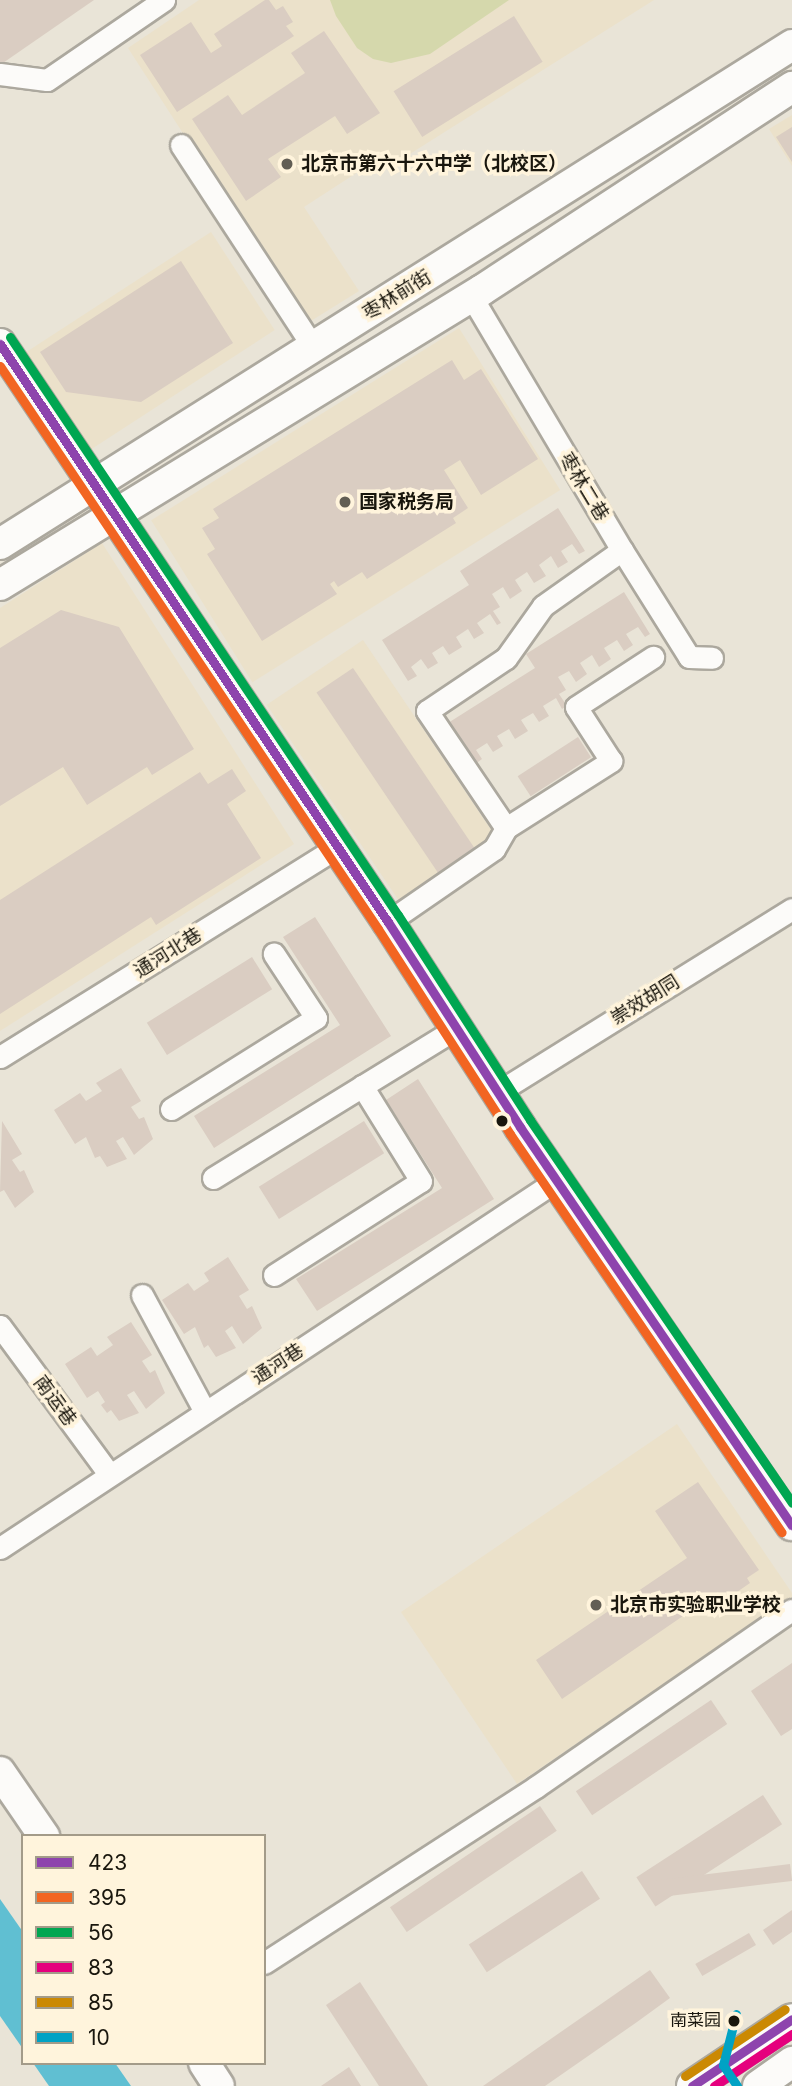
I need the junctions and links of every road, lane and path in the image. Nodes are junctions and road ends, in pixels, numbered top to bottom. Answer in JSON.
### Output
{"nodes":[{"id":1,"x":164,"y":0,"type":"edge"},
{"id":2,"x":792,"y":45,"type":"edge"},
{"id":3,"x":0,"y":74,"type":"edge"},
{"id":4,"x":792,"y":87,"type":"edge"},
{"id":5,"x":181,"y":145,"type":"dead end"},
{"id":6,"x":471,"y":296,"type":"junction"},
{"id":7,"x":0,"y":344,"type":"edge"},
{"id":8,"x":313,"y":347,"type":"junction"},
{"id":9,"x":94,"y":482,"type":"junction"},
{"id":10,"x":115,"y":513,"type":"junction"},
{"id":11,"x":0,"y":544,"type":"edge"},
{"id":12,"x":622,"y":551,"type":"junction"},
{"id":13,"x":0,"y":585,"type":"edge"},
{"id":14,"x":653,"y":657,"type":"dead end"},
{"id":15,"x":712,"y":658,"type":"dead end"},
{"id":16,"x":506,"y":828,"type":"junction"},
{"id":17,"x":336,"y":848,"type":"junction"},
{"id":18,"x":792,"y":909,"type":"edge"},
{"id":19,"x":387,"y":922,"type":"junction"},
{"id":20,"x":274,"y":954,"type":"dead end"},
{"id":21,"x":457,"y":1028,"type":"junction"},
{"id":22,"x":0,"y":1057,"type":"edge"},
{"id":23,"x":362,"y":1086,"type":"junction"},
{"id":24,"x":498,"y":1092,"type":"junction"},
{"id":25,"x":171,"y":1109,"type":"dead end"},
{"id":26,"x":213,"y":1178,"type":"dead end"},
{"id":27,"x":556,"y":1181,"type":"junction"},
{"id":28,"x":274,"y":1275,"type":"dead end"},
{"id":29,"x":142,"y":1295,"type":"dead end"},
{"id":30,"x":0,"y":1326,"type":"edge"},
{"id":31,"x":205,"y":1412,"type":"junction"},
{"id":32,"x":110,"y":1475,"type":"junction"},
{"id":33,"x":792,"y":1525,"type":"edge"},
{"id":34,"x":0,"y":1548,"type":"edge"},
{"id":35,"x":792,"y":1610,"type":"edge"},
{"id":36,"x":0,"y":1772,"type":"edge"},
{"id":37,"x":0,"y":1794,"type":"edge"},
{"id":38,"x":28,"y":1834,"type":"edge"},
{"id":39,"x":43,"y":1834,"type":"edge"},
{"id":40,"x":266,"y":1962,"type":"edge"},
{"id":41,"x":792,"y":2019,"type":"edge"},
{"id":42,"x":792,"y":2062,"type":"edge"},
{"id":43,"x":187,"y":2065,"type":"edge"},
{"id":44,"x":205,"y":2065,"type":"edge"},
{"id":45,"x":202,"y":2086,"type":"edge"},
{"id":46,"x":219,"y":2086,"type":"edge"},
{"id":47,"x":692,"y":2086,"type":"edge"},
{"id":48,"x":758,"y":2086,"type":"edge"}],
"edges":[{"from":1,"to":3,"type":"street"},
{"from":2,"to":8,"type":"main road","name":"枣林前街"},
{"from":4,"to":6,"type":"main road","name":"枣林前街"},
{"from":5,"to":8,"type":"street"},
{"from":6,"to":10,"type":"main road","name":"枣林前街"},
{"from":6,"to":12,"type":"street","name":"枣林二巷"},
{"from":7,"to":9,"type":"main road"},
{"from":8,"to":9,"type":"main road","name":"枣林前街"},
{"from":9,"to":10,"type":"main road"},
{"from":9,"to":11,"type":"main road","name":"枣林前街"},
{"from":10,"to":13,"type":"main road","name":"枣林前街"},
{"from":10,"to":17,"type":"main road"},
{"from":12,"to":15,"type":"street","name":"枣林二巷"},
{"from":12,"to":16,"type":"street"},
{"from":14,"to":16,"type":"street"},
{"from":16,"to":19,"type":"street"},
{"from":17,"to":19,"type":"main road"},
{"from":17,"to":22,"type":"street","name":"通河北巷"},
{"from":18,"to":24,"type":"street","name":"崇效胡同"},
{"from":19,"to":21,"type":"main road"},
{"from":20,"to":25,"type":"street"},
{"from":21,"to":23,"type":"street"},
{"from":21,"to":24,"type":"main road"},
{"from":23,"to":26,"type":"street"},
{"from":23,"to":28,"type":"street"},
{"from":24,"to":27,"type":"main road"},
{"from":27,"to":31,"type":"street","name":"通河巷"},
{"from":27,"to":33,"type":"main road"},
{"from":29,"to":31,"type":"street"},
{"from":30,"to":32,"type":"street","name":"南运巷"},
{"from":31,"to":32,"type":"street","name":"通河巷"},
{"from":32,"to":34,"type":"street","name":"通河巷"},
{"from":35,"to":40,"type":"street"},
{"from":36,"to":39,"type":"main road"},
{"from":37,"to":38,"type":"main road"},
{"from":41,"to":47,"type":"main road"},
{"from":42,"to":48,"type":"main road"},
{"from":43,"to":45,"type":"main road"},
{"from":44,"to":46,"type":"main road"}]}
